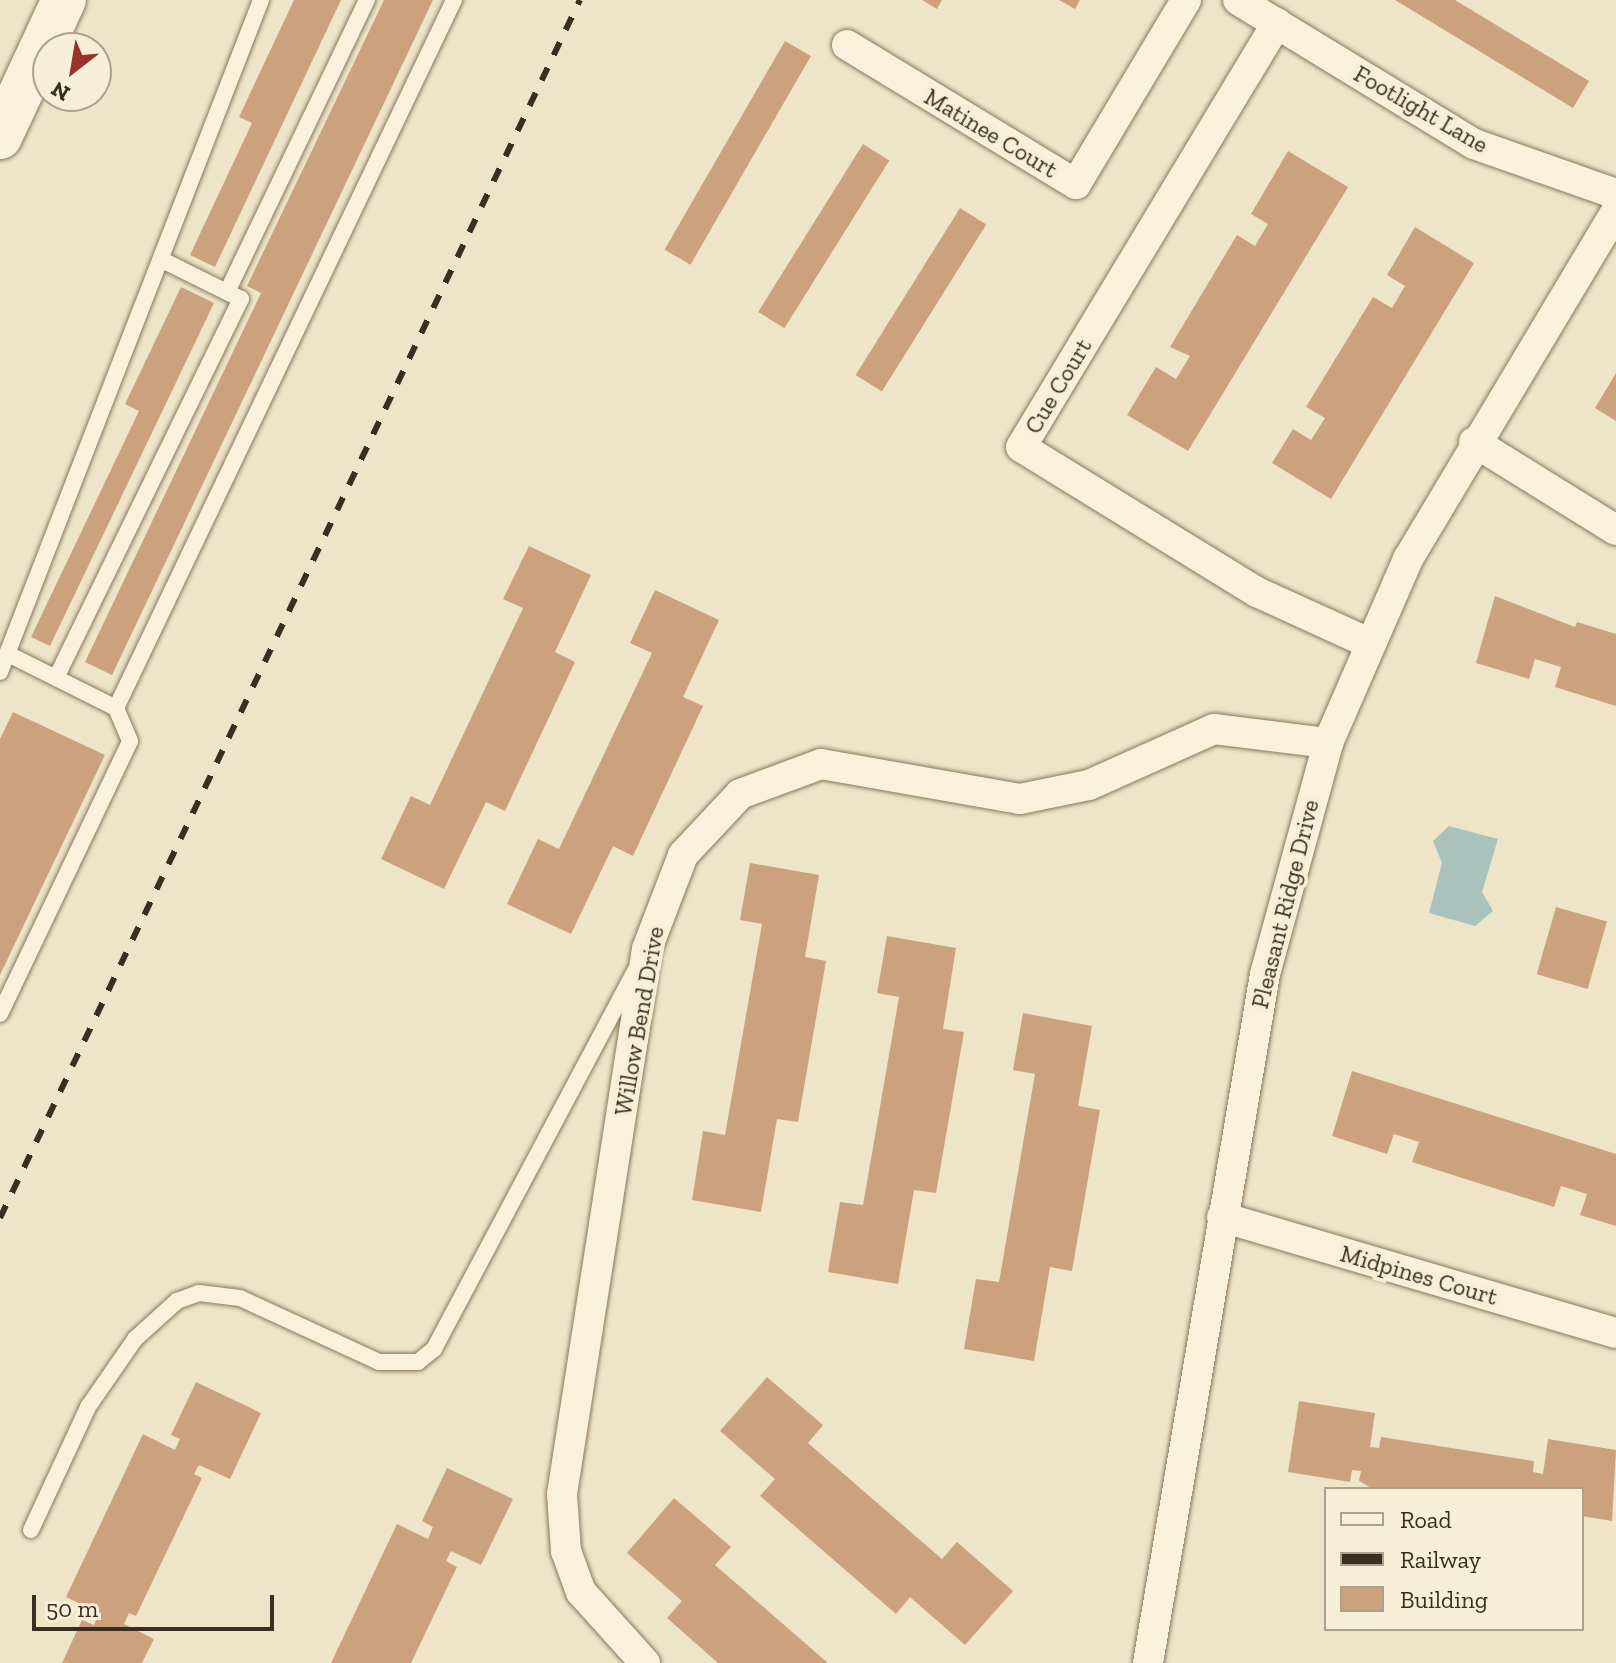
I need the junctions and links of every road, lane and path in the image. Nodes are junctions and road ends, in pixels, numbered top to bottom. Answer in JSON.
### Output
{"nodes":[{"id":1,"x":64,"y":0,"type":"edge"},
{"id":2,"x":261,"y":0,"type":"edge"},
{"id":3,"x":367,"y":0,"type":"edge"},
{"id":4,"x":454,"y":0,"type":"edge"},
{"id":5,"x":1186,"y":0,"type":"edge"},
{"id":6,"x":1238,"y":0,"type":"edge"},
{"id":7,"x":1277,"y":23,"type":"junction"},
{"id":8,"x":847,"y":45,"type":"dead end"},
{"id":9,"x":0,"y":137,"type":"edge"},
{"id":10,"x":1616,"y":194,"type":"edge"},
{"id":11,"x":1616,"y":212,"type":"edge"},
{"id":12,"x":162,"y":260,"type":"junction"},
{"id":13,"x":227,"y":292,"type":"junction"},
{"id":14,"x":1474,"y":442,"type":"junction"},
{"id":15,"x":1616,"y":530,"type":"edge"},
{"id":16,"x":1369,"y":643,"type":"junction"},
{"id":17,"x":8,"y":654,"type":"junction"},
{"id":18,"x":0,"y":672,"type":"edge"},
{"id":19,"x":56,"y":678,"type":"junction"},
{"id":20,"x":116,"y":708,"type":"junction"},
{"id":21,"x":1328,"y":743,"type":"junction"},
{"id":22,"x":647,"y":949,"type":"junction"},
{"id":23,"x":0,"y":1014,"type":"edge"},
{"id":24,"x":1222,"y":1217,"type":"junction"},
{"id":25,"x":1616,"y":1333,"type":"edge"},
{"id":26,"x":31,"y":1530,"type":"dead end"},
{"id":27,"x":645,"y":1663,"type":"edge"},
{"id":28,"x":1148,"y":1663,"type":"edge"}],
"edges":[{"from":1,"to":9,"type":"main road"},
{"from":2,"to":12,"type":"lane"},
{"from":3,"to":13,"type":"lane"},
{"from":4,"to":20,"type":"lane"},
{"from":5,"to":8,"type":"street","name":"Matinee Court"},
{"from":6,"to":7,"type":"street","name":"Footlight Lane"},
{"from":7,"to":10,"type":"street","name":"Footlight Lane"},
{"from":7,"to":16,"type":"street","name":"Cue Court"},
{"from":11,"to":14,"type":"street","name":"Pleasant Ridge Drive"},
{"from":12,"to":13,"type":"lane"},
{"from":12,"to":17,"type":"lane"},
{"from":13,"to":19,"type":"lane"},
{"from":14,"to":15,"type":"street"},
{"from":14,"to":16,"type":"street","name":"Pleasant Ridge Drive"},
{"from":16,"to":21,"type":"street","name":"Pleasant Ridge Drive"},
{"from":17,"to":18,"type":"lane"},
{"from":17,"to":19,"type":"lane"},
{"from":19,"to":20,"type":"lane"},
{"from":20,"to":23,"type":"lane"},
{"from":21,"to":22,"type":"street","name":"Willow Bend Drive"},
{"from":21,"to":24,"type":"street","name":"Pleasant Ridge Drive"},
{"from":22,"to":26,"type":"lane"},
{"from":22,"to":27,"type":"street","name":"Willow Bend Drive"},
{"from":24,"to":25,"type":"street","name":"Midpines Court"},
{"from":24,"to":28,"type":"street","name":"Pleasant Ridge Drive"}]}
